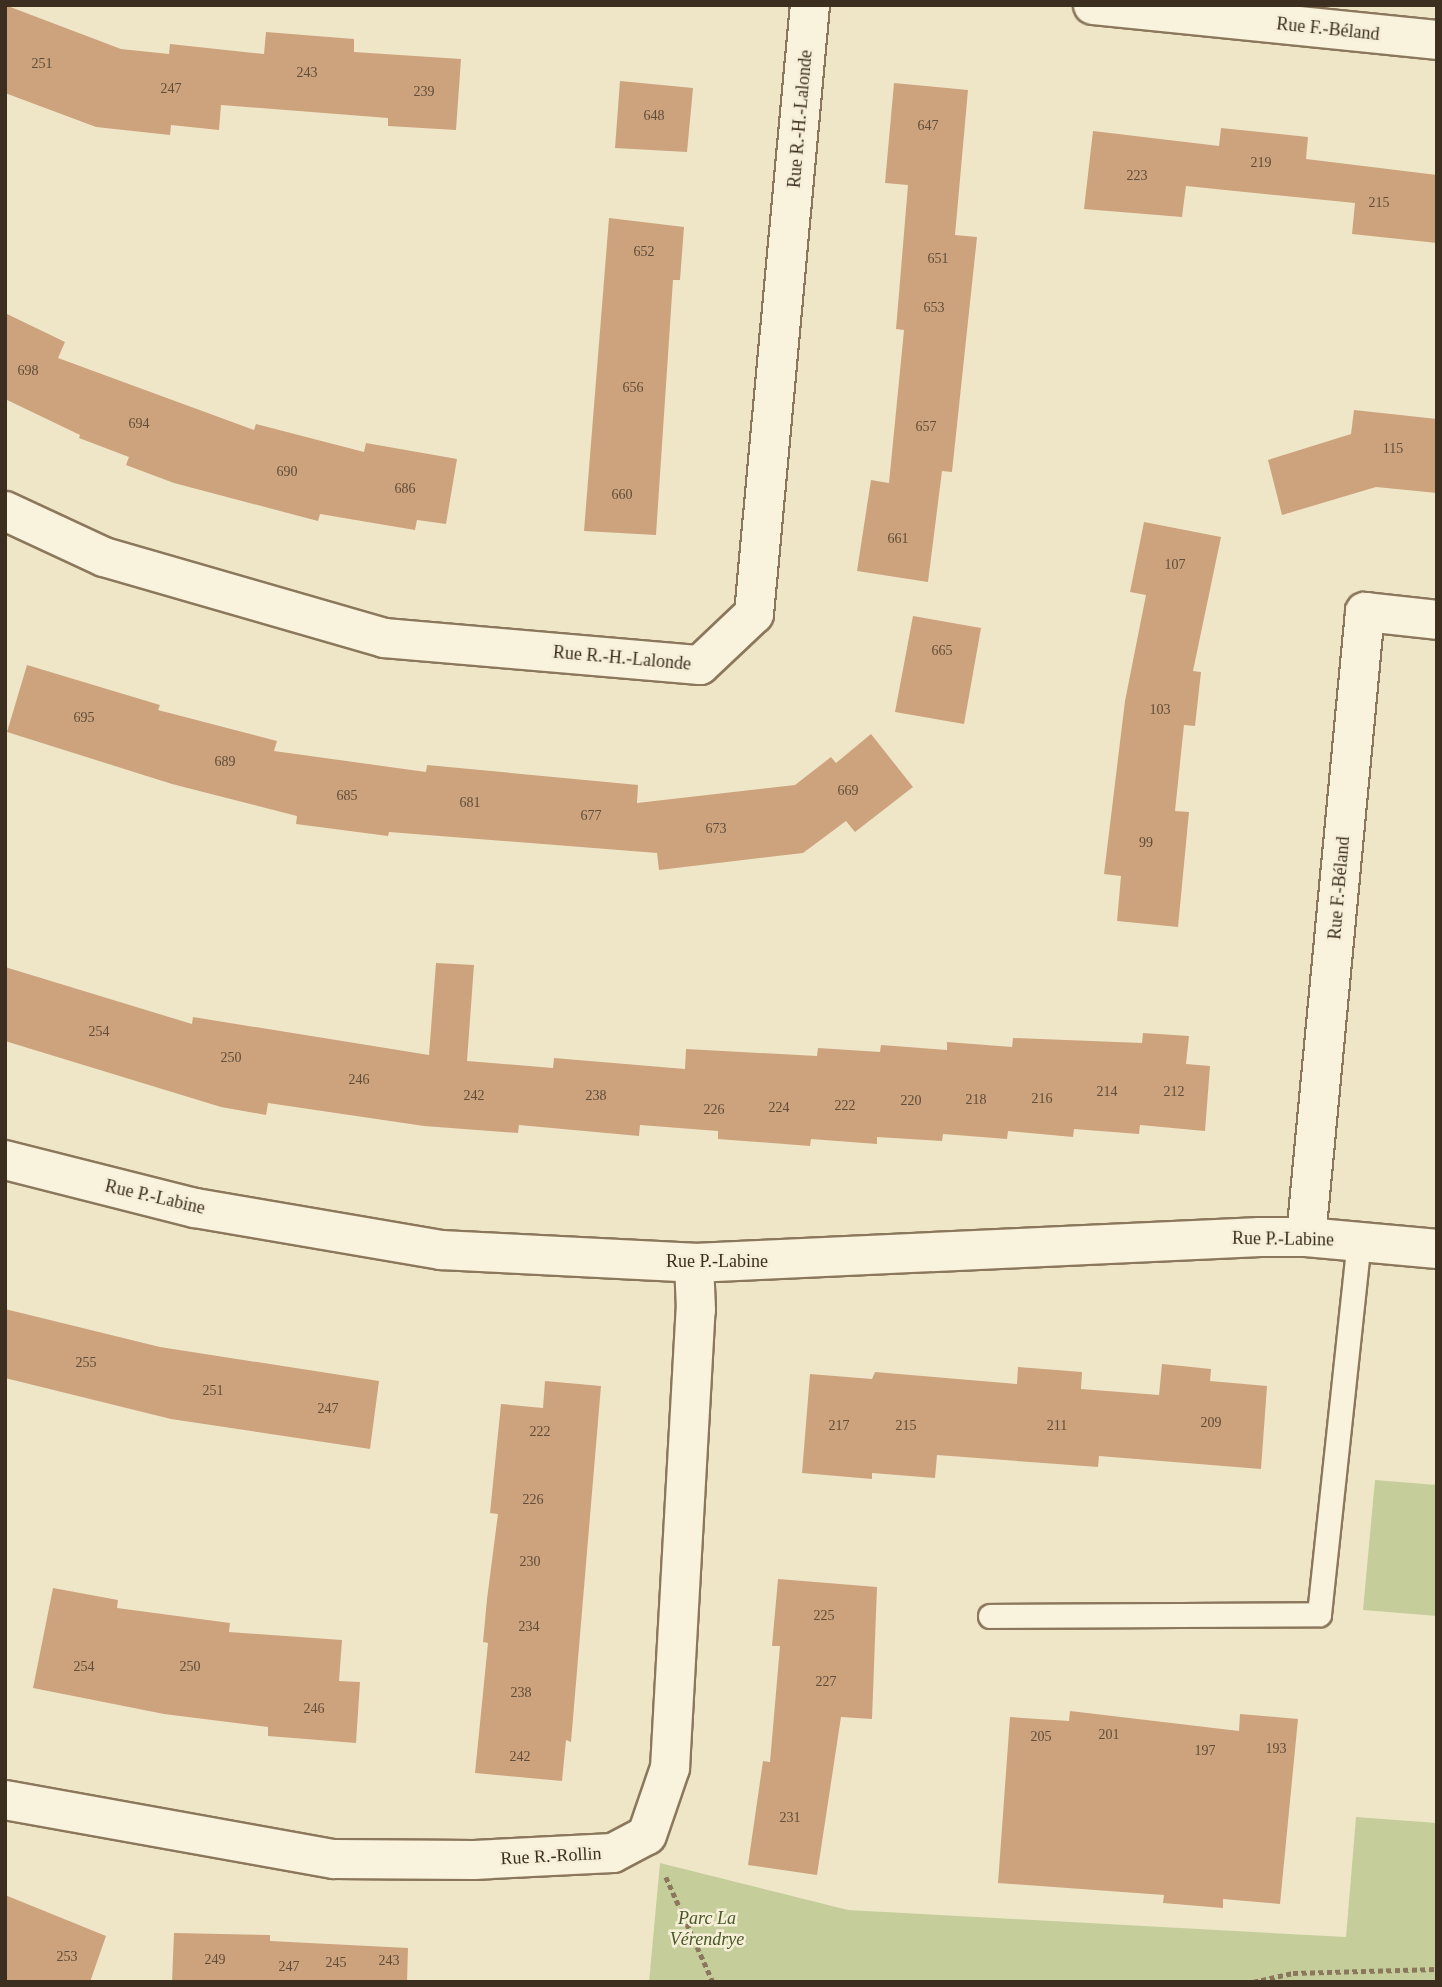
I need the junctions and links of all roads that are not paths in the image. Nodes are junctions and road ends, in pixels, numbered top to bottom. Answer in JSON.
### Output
{"nodes":[{"id":1,"x":810,"y":5,"type":"edge"},
{"id":2,"x":1093,"y":5,"type":"edge"},
{"id":3,"x":1437,"y":40,"type":"edge"},
{"id":4,"x":5,"y":511,"type":"edge"},
{"id":5,"x":1437,"y":620,"type":"edge"},
{"id":6,"x":5,"y":1160,"type":"edge"},
{"id":7,"x":1306,"y":1237,"type":"junction"},
{"id":8,"x":1359,"y":1242,"type":"junction"},
{"id":9,"x":1437,"y":1249,"type":"edge"},
{"id":10,"x":694,"y":1263,"type":"junction"},
{"id":11,"x":990,"y":1616,"type":"dead end"},
{"id":12,"x":5,"y":1800,"type":"edge"}],
"edges":[{"from":1,"to":4,"type":"street","name":"Rue R.-H.-Lalonde"},
{"from":2,"to":3,"type":"street","name":"Rue F.-Béland"},
{"from":5,"to":7,"type":"street","name":"Rue F.-Béland"},
{"from":6,"to":10,"type":"street","name":"Rue P.-Labine"},
{"from":7,"to":8,"type":"street","name":"Rue P.-Labine"},
{"from":7,"to":10,"type":"street","name":"Rue P.-Labine"},
{"from":8,"to":9,"type":"street","name":"Rue P.-Labine"},
{"from":8,"to":11,"type":"lane"},
{"from":10,"to":12,"type":"street","name":"Rue R.-Rollin"}]}
